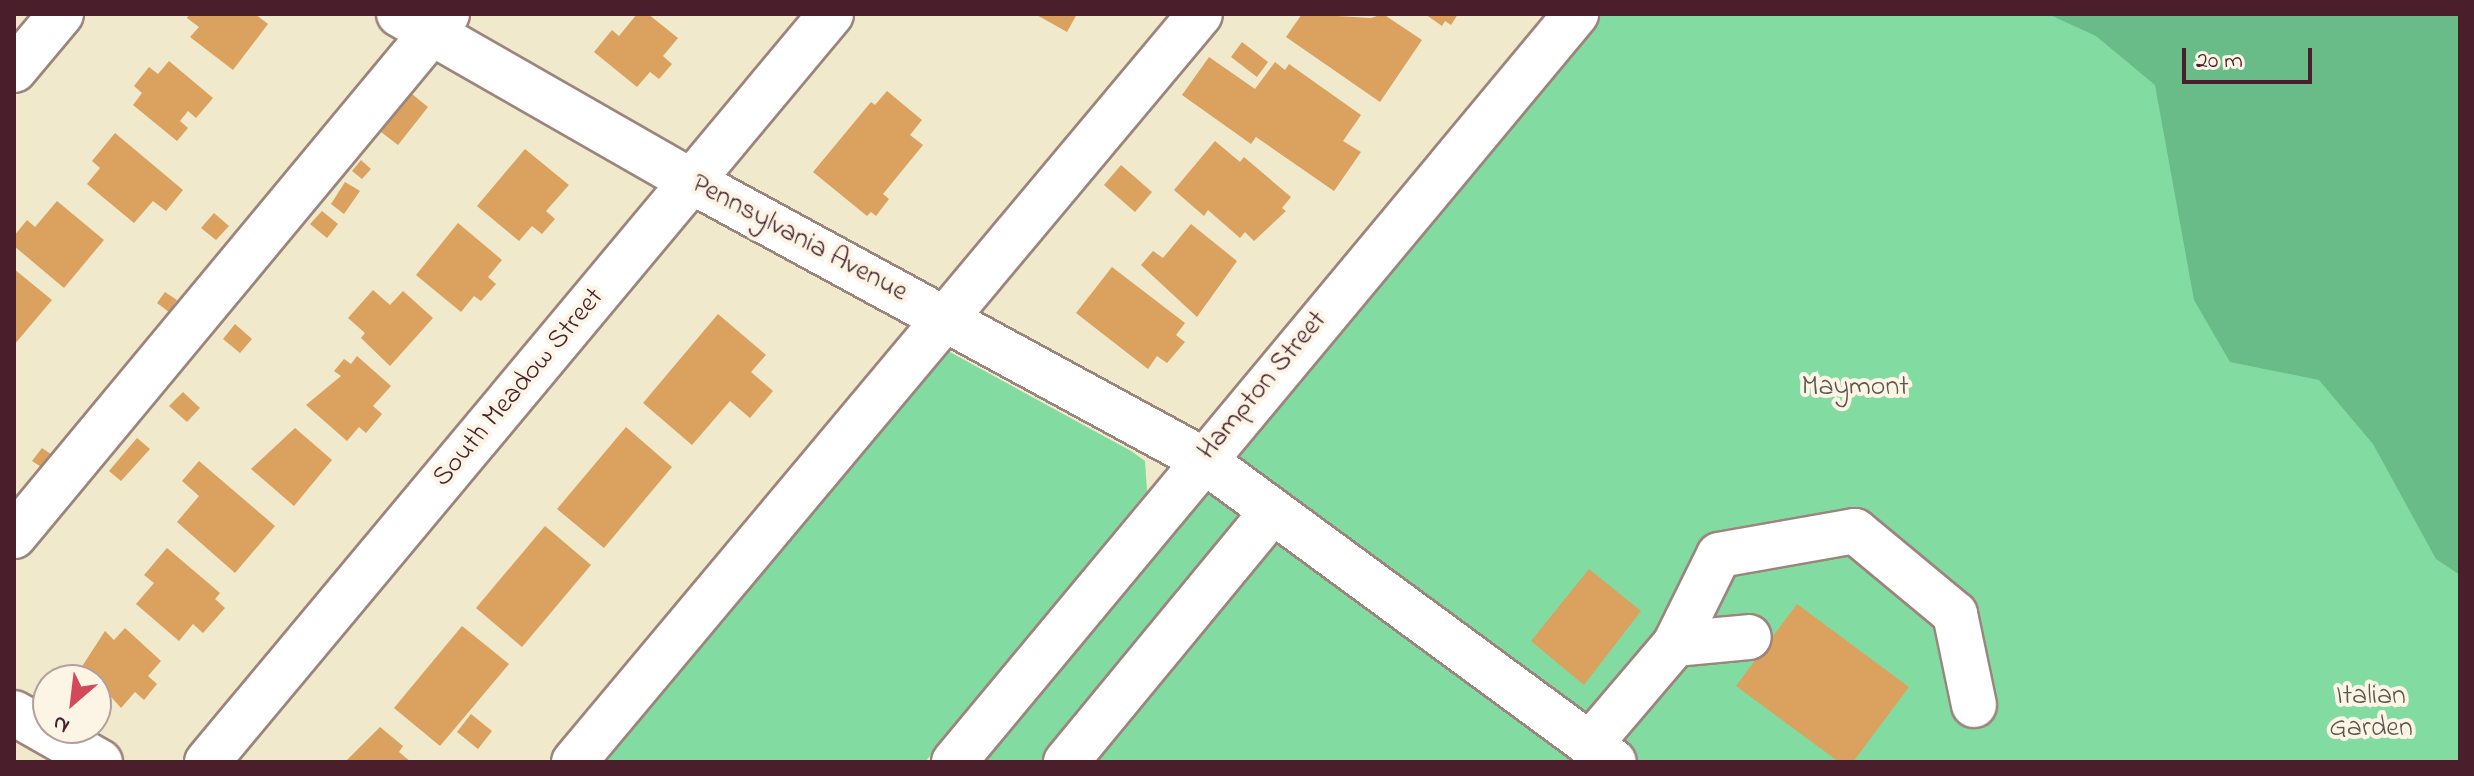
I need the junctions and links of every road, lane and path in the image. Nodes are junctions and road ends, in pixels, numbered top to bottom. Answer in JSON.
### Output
{"nodes":[{"id":1,"x":61,"y":14,"type":"edge"},
{"id":2,"x":831,"y":14,"type":"edge"},
{"id":3,"x":1200,"y":14,"type":"edge"},
{"id":4,"x":1576,"y":14,"type":"edge"},
{"id":5,"x":426,"y":20,"type":"edge"},
{"id":6,"x":14,"y":70,"type":"edge"},
{"id":7,"x":691,"y":181,"type":"junction"},
{"id":8,"x":945,"y":318,"type":"junction"},
{"id":9,"x":1202,"y":459,"type":"junction"},
{"id":10,"x":1273,"y":511,"type":"junction"},
{"id":11,"x":14,"y":536,"type":"edge"},
{"id":12,"x":1749,"y":637,"type":"dead end"},
{"id":13,"x":1675,"y":644,"type":"junction"},
{"id":14,"x":1974,"y":705,"type":"dead end"},
{"id":15,"x":14,"y":713,"type":"edge"},
{"id":16,"x":1602,"y":753,"type":"edge"},
{"id":17,"x":100,"y":762,"type":"edge"},
{"id":18,"x":207,"y":762,"type":"edge"},
{"id":19,"x":574,"y":762,"type":"edge"},
{"id":20,"x":954,"y":762,"type":"edge"},
{"id":21,"x":1066,"y":762,"type":"edge"}],
"edges":[{"from":1,"to":6,"type":"street"},
{"from":2,"to":7,"type":"street","name":"South Meadow Street"},
{"from":3,"to":8,"type":"street"},
{"from":4,"to":9,"type":"street","name":"Hampton Street"},
{"from":5,"to":7,"type":"street","name":"Pennsylvania Avenue"},
{"from":5,"to":11,"type":"street"},
{"from":7,"to":8,"type":"street","name":"Pennsylvania Avenue"},
{"from":7,"to":18,"type":"street","name":"South Meadow Street"},
{"from":8,"to":9,"type":"street","name":"Pennsylvania Avenue"},
{"from":8,"to":19,"type":"street"},
{"from":9,"to":10,"type":"street","name":"Pennsylvania Avenue"},
{"from":9,"to":20,"type":"street","name":"Hampton Street"},
{"from":10,"to":16,"type":"street","name":"Pennsylvania Avenue"},
{"from":10,"to":21,"type":"street"},
{"from":12,"to":13,"type":"street"},
{"from":13,"to":14,"type":"street"},
{"from":13,"to":16,"type":"street"},
{"from":15,"to":17,"type":"street"}]}
